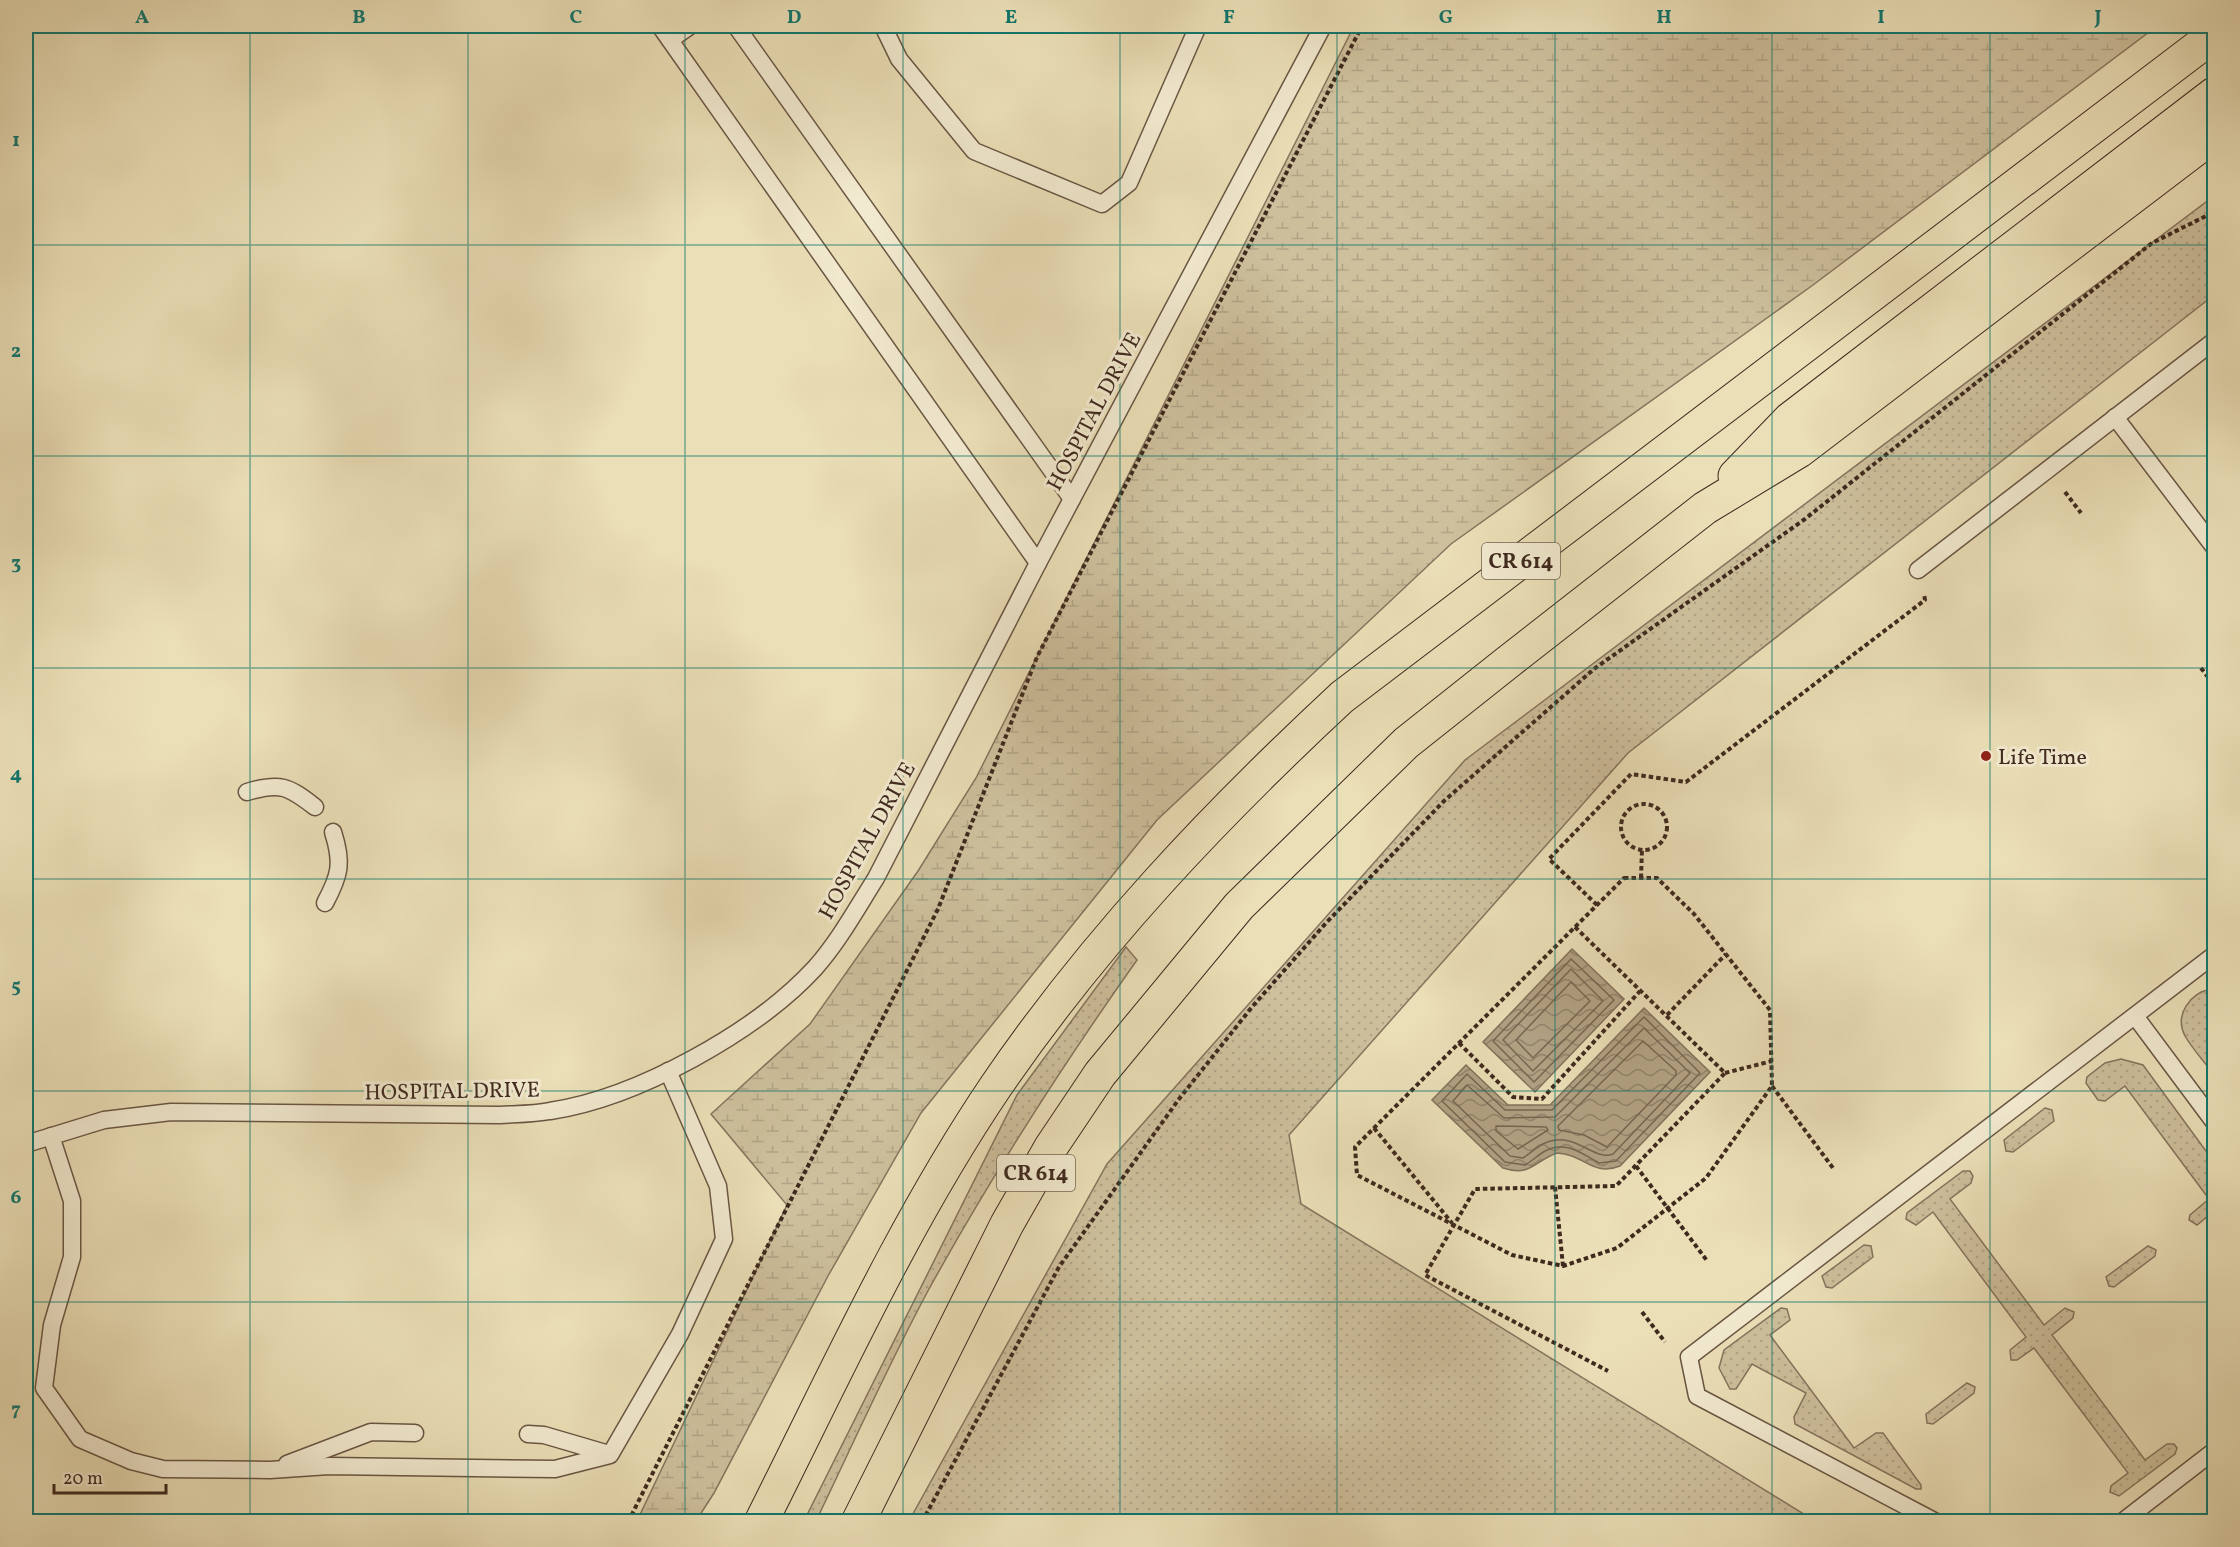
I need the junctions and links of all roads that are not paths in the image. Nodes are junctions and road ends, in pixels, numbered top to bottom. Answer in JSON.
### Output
{"nodes":[{"id":1,"x":660,"y":26,"type":"edge"},
{"id":2,"x":690,"y":26,"type":"edge"},
{"id":3,"x":736,"y":26,"type":"edge"},
{"id":4,"x":883,"y":26,"type":"edge"},
{"id":5,"x":1198,"y":26,"type":"edge"},
{"id":6,"x":1323,"y":26,"type":"edge"},
{"id":7,"x":2214,"y":35,"type":"edge"},
{"id":8,"x":670,"y":40,"type":"junction"},
{"id":9,"x":2214,"y":94,"type":"edge"},
{"id":10,"x":2214,"y":135,"type":"edge"},
{"id":11,"x":2214,"y":341,"type":"edge"},
{"id":12,"x":2115,"y":417,"type":"junction"},
{"id":13,"x":1072,"y":499,"type":"junction"},
{"id":14,"x":1705,"y":508,"type":"junction"},
{"id":15,"x":2214,"y":547,"type":"edge"},
{"id":16,"x":1038,"y":563,"type":"junction"},
{"id":17,"x":1918,"y":570,"type":"road end"},
{"id":18,"x":246,"y":792,"type":"dead end"},
{"id":19,"x":315,"y":807,"type":"dead end"},
{"id":20,"x":333,"y":832,"type":"dead end"},
{"id":21,"x":325,"y":903,"type":"dead end"},
{"id":22,"x":2214,"y":955,"type":"edge"},
{"id":23,"x":2135,"y":1016,"type":"junction"},
{"id":24,"x":668,"y":1071,"type":"junction"},
{"id":25,"x":2214,"y":1122,"type":"edge"},
{"id":26,"x":51,"y":1136,"type":"junction"},
{"id":27,"x":26,"y":1144,"type":"edge"},
{"id":28,"x":415,"y":1433,"type":"dead end"},
{"id":29,"x":528,"y":1434,"type":"dead end"},
{"id":30,"x":2214,"y":1451,"type":"edge"},
{"id":31,"x":610,"y":1455,"type":"junction"},
{"id":32,"x":270,"y":1470,"type":"junction"},
{"id":33,"x":761,"y":1521,"type":"edge"},
{"id":34,"x":858,"y":1521,"type":"edge"},
{"id":35,"x":1936,"y":1521,"type":"edge"},
{"id":36,"x":2122,"y":1521,"type":"edge"}],
"edges":[{"from":1,"to":8,"type":"lane"},
{"from":2,"to":8,"type":"lane"},
{"from":3,"to":13,"type":"lane"},
{"from":4,"to":5,"type":"lane"},
{"from":6,"to":13,"type":"lane","name":"HOSPITAL DRIVE"},
{"from":7,"to":33,"type":"highway","number":"CR 614"},
{"from":8,"to":16,"type":"lane"},
{"from":9,"to":14,"type":"highway"},
{"from":10,"to":14,"type":"highway"},
{"from":11,"to":12,"type":"lane"},
{"from":12,"to":15,"type":"lane"},
{"from":12,"to":17,"type":"lane"},
{"from":13,"to":16,"type":"lane","name":"HOSPITAL DRIVE"},
{"from":14,"to":34,"type":"highway","number":"CR 614"},
{"from":16,"to":24,"type":"lane","name":"HOSPITAL DRIVE"},
{"from":18,"to":19,"type":"lane"},
{"from":20,"to":21,"type":"lane"},
{"from":22,"to":23,"type":"lane"},
{"from":23,"to":25,"type":"lane"},
{"from":23,"to":35,"type":"lane"},
{"from":24,"to":26,"type":"lane","name":"HOSPITAL DRIVE"},
{"from":24,"to":31,"type":"lane"},
{"from":26,"to":27,"type":"lane","name":"HOSPITAL DRIVE"},
{"from":26,"to":32,"type":"lane"},
{"from":28,"to":32,"type":"lane"},
{"from":29,"to":31,"type":"lane"},
{"from":30,"to":36,"type":"lane"},
{"from":31,"to":32,"type":"lane"}]}
